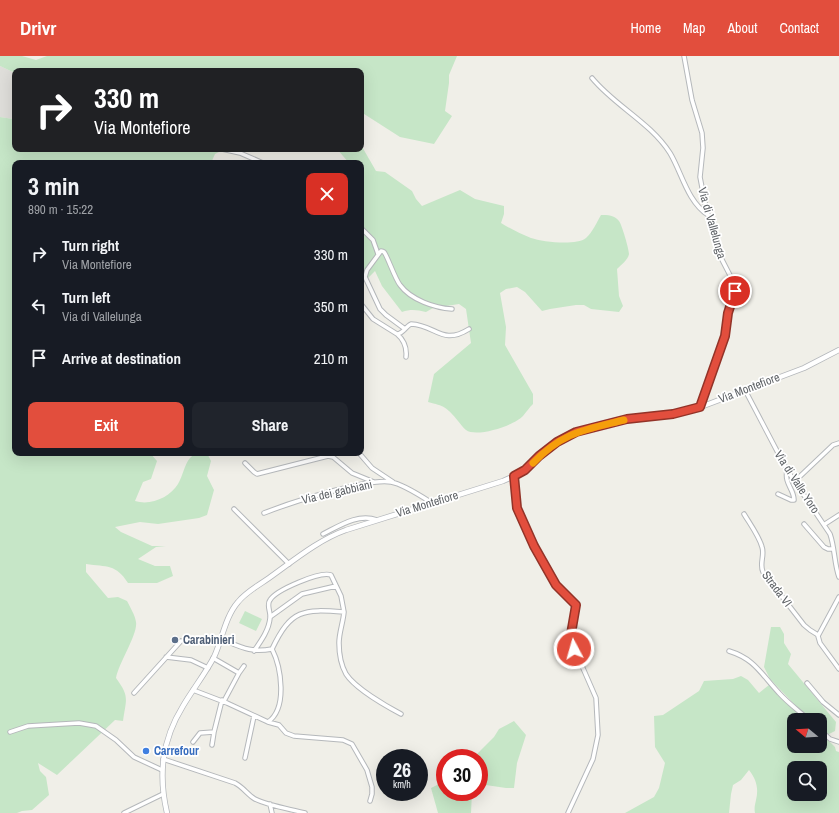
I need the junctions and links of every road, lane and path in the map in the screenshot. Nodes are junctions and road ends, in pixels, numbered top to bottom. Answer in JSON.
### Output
{"nodes":[{"id":1,"x":684,"y":56,"type":"edge"},
{"id":2,"x":592,"y":78,"type":"dead end"},
{"id":3,"x":233,"y":152,"type":"edge"},
{"id":4,"x":256,"y":160,"type":"edge"},
{"id":5,"x":708,"y":215,"type":"junction"},
{"id":6,"x":364,"y":231,"type":"edge"},
{"id":7,"x":378,"y":254,"type":"junction"},
{"id":8,"x":364,"y":308,"type":"edge"},
{"id":9,"x":452,"y":309,"type":"dead end"},
{"id":10,"x":404,"y":328,"type":"junction"},
{"id":11,"x":469,"y":329,"type":"dead end"},
{"id":12,"x":396,"y":334,"type":"junction"},
{"id":13,"x":839,"y":350,"type":"edge"},
{"id":14,"x":406,"y":357,"type":"dead end"},
{"id":15,"x":745,"y":390,"type":"junction"},
{"id":16,"x":700,"y":407,"type":"junction"},
{"id":17,"x":839,"y":443,"type":"edge"},
{"id":18,"x":362,"y":456,"type":"edge"},
{"id":19,"x":245,"y":463,"type":"dead end"},
{"id":20,"x":787,"y":470,"type":"junction"},
{"id":21,"x":514,"y":476,"type":"junction"},
{"id":22,"x":794,"y":482,"type":"junction"},
{"id":23,"x":377,"y":483,"type":"junction"},
{"id":24,"x":399,"y":485,"type":"junction"},
{"id":25,"x":778,"y":494,"type":"dead end"},
{"id":26,"x":432,"y":503,"type":"junction"},
{"id":27,"x":234,"y":509,"type":"dead end"},
{"id":28,"x":264,"y":514,"type":"dead end"},
{"id":29,"x":744,"y":514,"type":"dead end"},
{"id":30,"x":839,"y":514,"type":"edge"},
{"id":31,"x":377,"y":520,"type":"junction"},
{"id":32,"x":804,"y":524,"type":"dead end"},
{"id":33,"x":825,"y":524,"type":"junction"},
{"id":34,"x":323,"y":534,"type":"dead end"},
{"id":35,"x":833,"y":548,"type":"junction"},
{"id":36,"x":834,"y":558,"type":"junction"},
{"id":37,"x":289,"y":564,"type":"junction"},
{"id":38,"x":839,"y":567,"type":"edge"},
{"id":39,"x":839,"y":577,"type":"edge"},
{"id":40,"x":336,"y":586,"type":"junction"},
{"id":41,"x":839,"y":597,"type":"edge"},
{"id":42,"x":344,"y":612,"type":"junction"},
{"id":43,"x":270,"y":617,"type":"junction"},
{"id":44,"x":818,"y":635,"type":"junction"},
{"id":45,"x":221,"y":639,"type":"junction"},
{"id":46,"x":181,"y":641,"type":"dead end"},
{"id":47,"x":272,"y":648,"type":"junction"},
{"id":48,"x":254,"y":651,"type":"junction"},
{"id":49,"x":729,"y":651,"type":"dead end"},
{"id":50,"x":166,"y":657,"type":"junction"},
{"id":51,"x":213,"y":658,"type":"junction"},
{"id":52,"x":244,"y":666,"type":"dead end"},
{"id":53,"x":208,"y":668,"type":"junction"},
{"id":54,"x":839,"y":669,"type":"edge"},
{"id":55,"x":239,"y":673,"type":"junction"},
{"id":56,"x":807,"y":683,"type":"dead end"},
{"id":57,"x":193,"y":690,"type":"junction"},
{"id":58,"x":134,"y":693,"type":"dead end"},
{"id":59,"x":223,"y":701,"type":"junction"},
{"id":60,"x":802,"y":713,"type":"edge"},
{"id":61,"x":401,"y":714,"type":"dead end"},
{"id":62,"x":839,"y":715,"type":"edge"},
{"id":63,"x":254,"y":716,"type":"junction"},
{"id":64,"x":268,"y":722,"type":"junction"},
{"id":65,"x":10,"y":732,"type":"dead end"},
{"id":66,"x":214,"y":732,"type":"junction"},
{"id":67,"x":827,"y":736,"type":"edge"},
{"id":68,"x":193,"y":742,"type":"dead end"},
{"id":69,"x":839,"y":742,"type":"edge"},
{"id":70,"x":212,"y":745,"type":"dead end"},
{"id":71,"x":163,"y":758,"type":"junction"},
{"id":72,"x":245,"y":758,"type":"dead end"},
{"id":73,"x":162,"y":770,"type":"junction"},
{"id":74,"x":163,"y":794,"type":"junction"},
{"id":75,"x":370,"y":802,"type":"dead end"},
{"id":76,"x":270,"y":804,"type":"junction"},
{"id":77,"x":134,"y":808,"type":"junction"},
{"id":78,"x":124,"y":812,"type":"edge"},
{"id":79,"x":300,"y":812,"type":"edge"},
{"id":80,"x":137,"y":813,"type":"edge"},
{"id":81,"x":167,"y":813,"type":"edge"},
{"id":82,"x":272,"y":813,"type":"edge"},
{"id":83,"x":305,"y":813,"type":"edge"},
{"id":84,"x":568,"y":813,"type":"edge"}],
"edges":[{"from":1,"to":5,"type":"street","name":"Via di Vallelunga"},
{"from":2,"to":5,"type":"street"},
{"from":3,"to":4,"type":"street"},
{"from":5,"to":16,"type":"street","name":"Via di Vallelunga"},
{"from":6,"to":7,"type":"street"},
{"from":7,"to":9,"type":"street"},
{"from":7,"to":10,"type":"street"},
{"from":8,"to":12,"type":"street"},
{"from":10,"to":11,"type":"street"},
{"from":10,"to":12,"type":"street"},
{"from":12,"to":14,"type":"street"},
{"from":13,"to":15,"type":"main road","name":"Via Montefiore"},
{"from":15,"to":16,"type":"main road","name":"Via Montefiore"},
{"from":15,"to":20,"type":"street","name":"Via di Valle Yoro"},
{"from":16,"to":21,"type":"main road","name":"Via Montefiore"},
{"from":17,"to":22,"type":"street"},
{"from":18,"to":24,"type":"street"},
{"from":19,"to":23,"type":"street"},
{"from":20,"to":22,"type":"street","name":"Via di Valle Yoro"},
{"from":20,"to":25,"type":"street"},
{"from":21,"to":26,"type":"main road","name":"Via Montefiore"},
{"from":21,"to":84,"type":"street"},
{"from":22,"to":33,"type":"street","name":"Via di Valle Yoro"},
{"from":23,"to":24,"type":"street","name":"Via dei gabbiani"},
{"from":23,"to":28,"type":"street","name":"Via dei gabbiani"},
{"from":24,"to":26,"type":"street","name":"Via dei gabbiani"},
{"from":26,"to":31,"type":"main road","name":"Via Montefiore"},
{"from":27,"to":37,"type":"street"},
{"from":29,"to":44,"type":"street","name":"Strada VI"},
{"from":30,"to":33,"type":"street"},
{"from":31,"to":34,"type":"street"},
{"from":31,"to":37,"type":"main road","name":"Via Montefiore"},
{"from":32,"to":35,"type":"street"},
{"from":33,"to":35,"type":"street","name":"Via di Valle Yoro"},
{"from":35,"to":36,"type":"street","name":"Via di Valle Yoro"},
{"from":36,"to":38,"type":"street"},
{"from":36,"to":39,"type":"street","name":"Via di Valle Yoro"},
{"from":37,"to":45,"type":"main road","name":"Via Montefiore"},
{"from":40,"to":42,"type":"street"},
{"from":40,"to":43,"type":"street"},
{"from":40,"to":43,"type":"street"},
{"from":41,"to":44,"type":"street"},
{"from":42,"to":47,"type":"street"},
{"from":42,"to":61,"type":"street"},
{"from":43,"to":48,"type":"street"},
{"from":44,"to":54,"type":"street"},
{"from":45,"to":48,"type":"street"},
{"from":45,"to":51,"type":"main road","name":"Via Montefiore"},
{"from":46,"to":50,"type":"street"},
{"from":47,"to":48,"type":"street"},
{"from":47,"to":64,"type":"street"},
{"from":49,"to":60,"type":"street"},
{"from":50,"to":53,"type":"street"},
{"from":50,"to":58,"type":"street"},
{"from":51,"to":53,"type":"main road","name":"Via Montefiore"},
{"from":51,"to":55,"type":"street"},
{"from":52,"to":55,"type":"street"},
{"from":53,"to":57,"type":"main road","name":"Via Montefiore"},
{"from":55,"to":59,"type":"street"},
{"from":56,"to":62,"type":"street"},
{"from":57,"to":59,"type":"street"},
{"from":57,"to":71,"type":"main road","name":"Via Montefiore"},
{"from":59,"to":63,"type":"street"},
{"from":59,"to":66,"type":"street"},
{"from":63,"to":64,"type":"street"},
{"from":63,"to":72,"type":"street"},
{"from":64,"to":75,"type":"street"},
{"from":65,"to":73,"type":"street"},
{"from":66,"to":68,"type":"street"},
{"from":66,"to":70,"type":"street"},
{"from":67,"to":69,"type":"street"},
{"from":71,"to":73,"type":"main road","name":"Via Montefiore"},
{"from":71,"to":76,"type":"street"},
{"from":73,"to":74,"type":"main road","name":"Via Montefiore"},
{"from":74,"to":77,"type":"street"},
{"from":74,"to":81,"type":"main road","name":"Via Montefiore"},
{"from":76,"to":79,"type":"street"},
{"from":76,"to":82,"type":"street"},
{"from":77,"to":78,"type":"street"},
{"from":77,"to":80,"type":"street"},
{"from":79,"to":83,"type":"street"}]}
